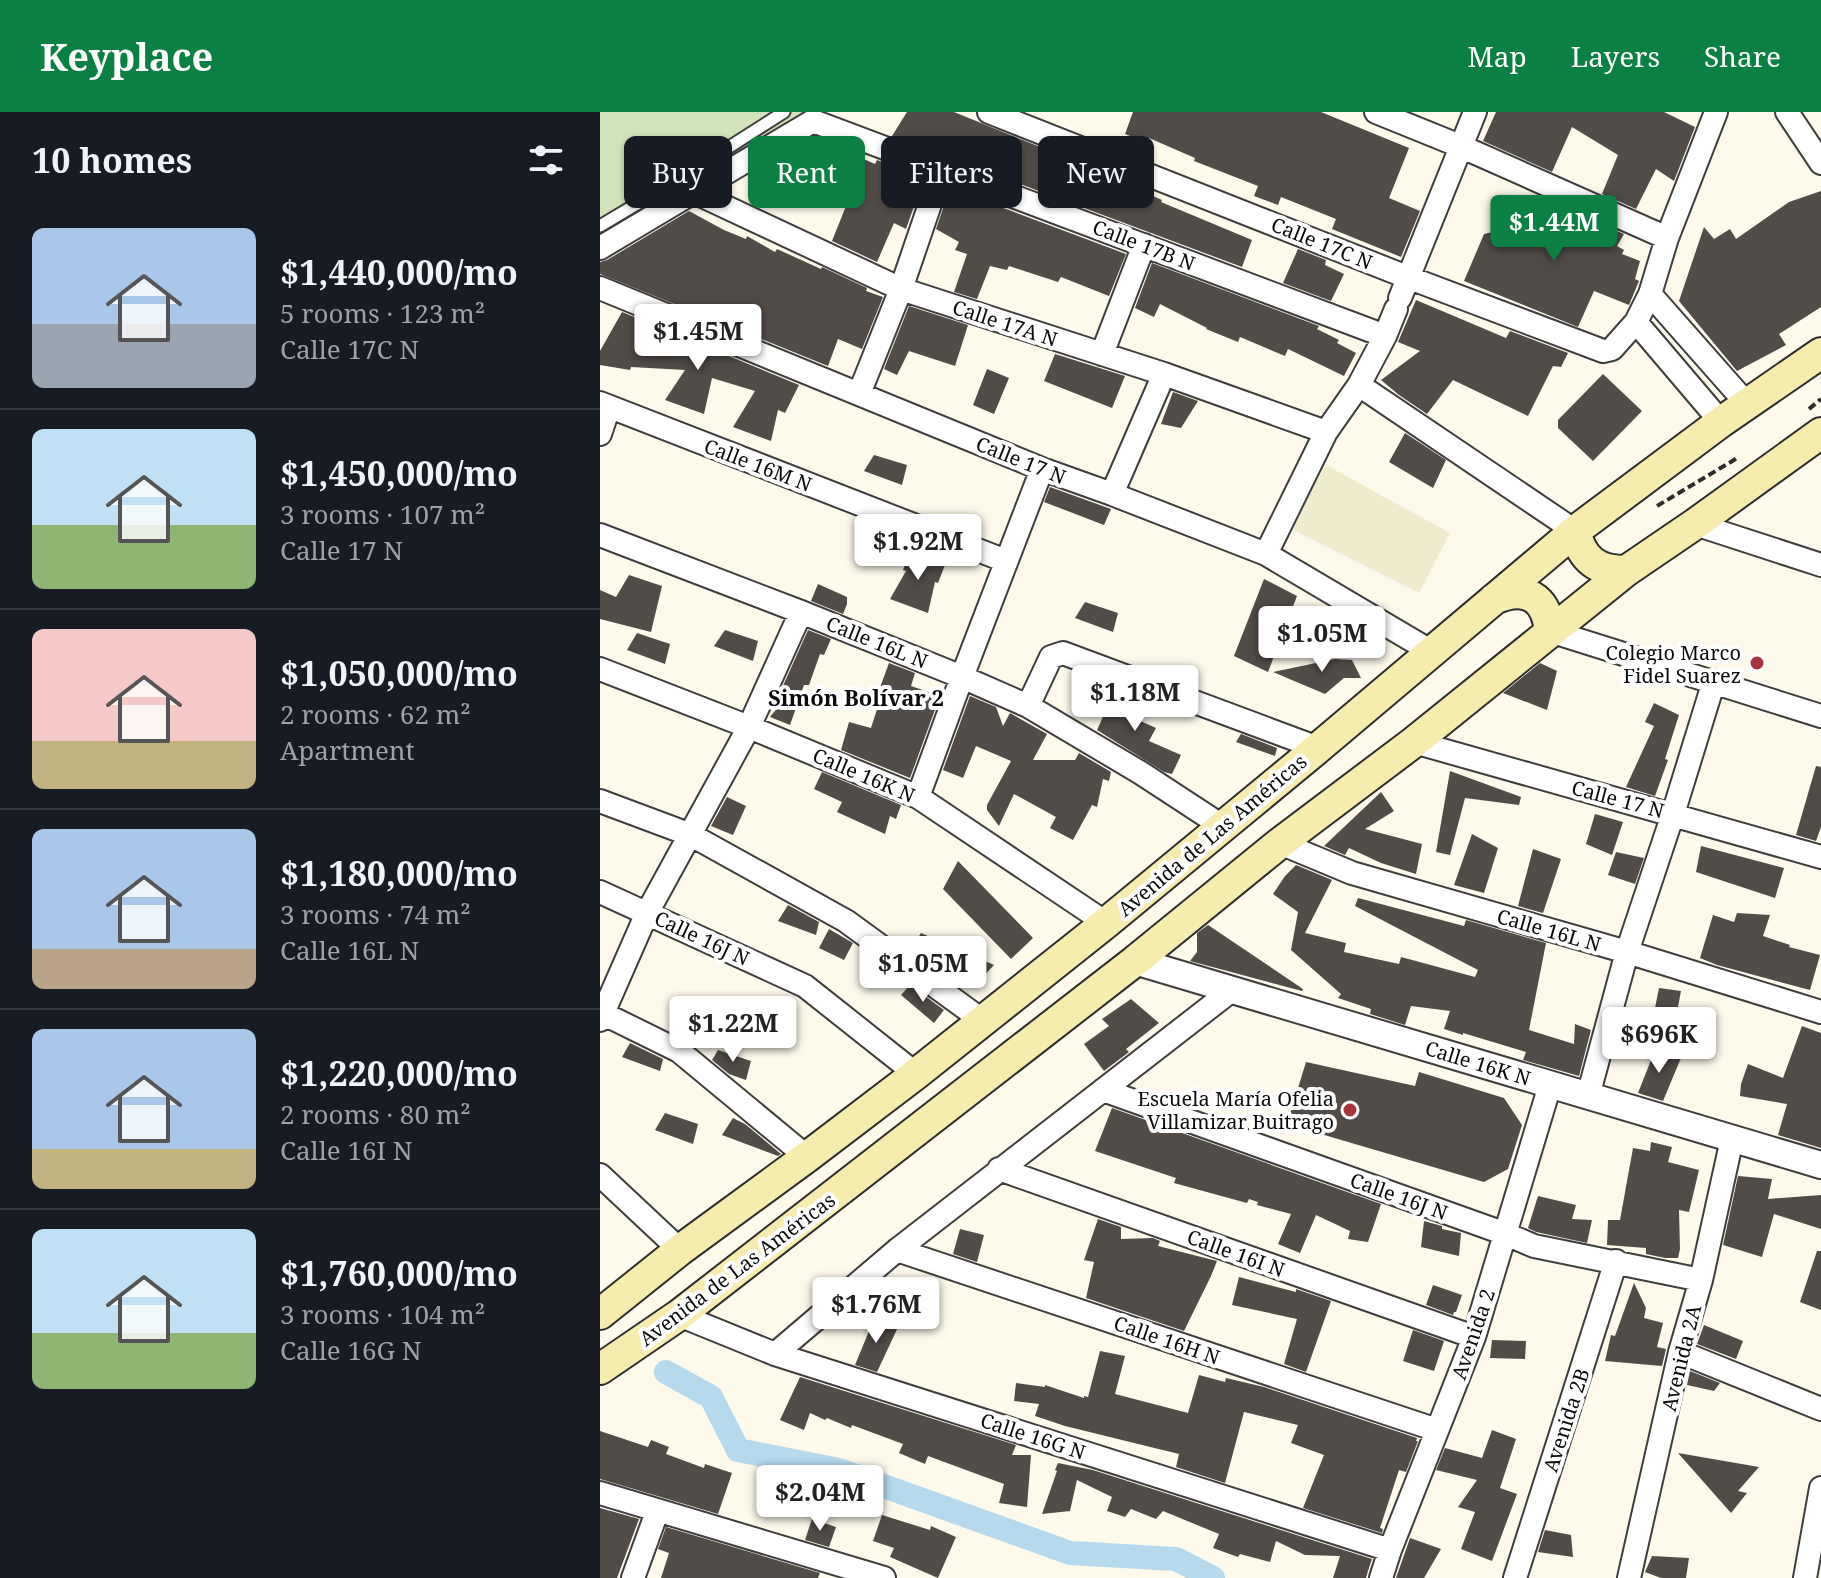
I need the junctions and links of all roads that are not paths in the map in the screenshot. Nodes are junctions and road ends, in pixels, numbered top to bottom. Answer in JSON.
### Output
{"nodes":[{"id":1,"x":784,"y":112,"type":"edge"},
{"id":2,"x":989,"y":112,"type":"edge"},
{"id":3,"x":1376,"y":112,"type":"edge"},
{"id":4,"x":1475,"y":112,"type":"edge"},
{"id":5,"x":1716,"y":112,"type":"edge"},
{"id":6,"x":1787,"y":112,"type":"edge"},
{"id":7,"x":881,"y":146,"type":"edge"},
{"id":8,"x":1460,"y":146,"type":"junction"},
{"id":9,"x":1821,"y":163,"type":"edge"},
{"id":10,"x":732,"y":169,"type":"edge"},
{"id":11,"x":1022,"y":199,"type":"edge"},
{"id":12,"x":667,"y":208,"type":"edge"},
{"id":13,"x":728,"y":208,"type":"edge"},
{"id":14,"x":929,"y":208,"type":"edge"},
{"id":15,"x":600,"y":226,"type":"edge"},
{"id":16,"x":1667,"y":238,"type":"junction"},
{"id":17,"x":1144,"y":245,"type":"junction"},
{"id":18,"x":600,"y":248,"type":"edge"},
{"id":19,"x":600,"y":288,"type":"edge"},
{"id":20,"x":901,"y":289,"type":"junction"},
{"id":21,"x":1650,"y":294,"type":"junction"},
{"id":22,"x":1401,"y":295,"type":"junction"},
{"id":23,"x":1636,"y":322,"type":"junction"},
{"id":24,"x":1385,"y":336,"type":"junction"},
{"id":25,"x":1821,"y":353,"type":"edge"},
{"id":26,"x":1102,"y":354,"type":"junction"},
{"id":27,"x":1164,"y":374,"type":"junction"},
{"id":28,"x":1359,"y":385,"type":"junction"},
{"id":29,"x":859,"y":394,"type":"junction"},
{"id":30,"x":1747,"y":404,"type":"junction"},
{"id":31,"x":604,"y":405,"type":"edge"},
{"id":32,"x":1721,"y":422,"type":"junction"},
{"id":33,"x":1810,"y":424,"type":"edge"},
{"id":34,"x":1326,"y":432,"type":"junction"},
{"id":35,"x":600,"y":434,"type":"edge"},
{"id":36,"x":1042,"y":469,"type":"junction"},
{"id":37,"x":1112,"y":494,"type":"junction"},
{"id":38,"x":1695,"y":524,"type":"junction"},
{"id":39,"x":1575,"y":531,"type":"junction"},
{"id":40,"x":600,"y":535,"type":"edge"},
{"id":41,"x":1266,"y":554,"type":"junction"},
{"id":42,"x":1006,"y":561,"type":"junction"},
{"id":43,"x":1821,"y":565,"type":"edge"},
{"id":44,"x":1626,"y":571,"type":"junction"},
{"id":45,"x":1494,"y":599,"type":"junction"},
{"id":46,"x":801,"y":612,"type":"junction"},
{"id":47,"x":1550,"y":631,"type":"junction"},
{"id":48,"x":1432,"y":652,"type":"junction"},
{"id":49,"x":600,"y":669,"type":"edge"},
{"id":50,"x":962,"y":677,"type":"junction"},
{"id":51,"x":1714,"y":681,"type":"junction"},
{"id":52,"x":1028,"y":706,"type":"junction"},
{"id":53,"x":1821,"y":716,"type":"edge"},
{"id":54,"x":749,"y":727,"type":"junction"},
{"id":55,"x":1414,"y":742,"type":"junction"},
{"id":56,"x":1318,"y":748,"type":"junction"},
{"id":57,"x":918,"y":797,"type":"junction"},
{"id":58,"x":600,"y":801,"type":"edge"},
{"id":59,"x":1673,"y":814,"type":"junction"},
{"id":60,"x":1222,"y":826,"type":"junction"},
{"id":61,"x":691,"y":835,"type":"junction"},
{"id":62,"x":1280,"y":843,"type":"junction"},
{"id":63,"x":1821,"y":857,"type":"edge"},
{"id":64,"x":600,"y":892,"type":"edge"},
{"id":65,"x":647,"y":913,"type":"junction"},
{"id":66,"x":1106,"y":923,"type":"junction"},
{"id":67,"x":1627,"y":952,"type":"junction"},
{"id":68,"x":1135,"y":961,"type":"junction"},
{"id":69,"x":1232,"y":990,"type":"junction"},
{"id":70,"x":1821,"y":1012,"type":"edge"},
{"id":71,"x":601,"y":1015,"type":"edge"},
{"id":72,"x":983,"y":1021,"type":"junction"},
{"id":73,"x":916,"y":1074,"type":"junction"},
{"id":74,"x":1550,"y":1085,"type":"junction"},
{"id":75,"x":1103,"y":1090,"type":"junction"},
{"id":76,"x":1588,"y":1096,"type":"junction"},
{"id":77,"x":1732,"y":1139,"type":"junction"},
{"id":78,"x":807,"y":1157,"type":"junction"},
{"id":79,"x":1821,"y":1165,"type":"edge"},
{"id":80,"x":999,"y":1169,"type":"junction"},
{"id":81,"x":600,"y":1175,"type":"edge"},
{"id":82,"x":1506,"y":1234,"type":"junction"},
{"id":83,"x":680,"y":1250,"type":"junction"},
{"id":84,"x":897,"y":1250,"type":"junction"},
{"id":85,"x":1616,"y":1261,"type":"junction"},
{"id":86,"x":647,"y":1275,"type":"junction"},
{"id":87,"x":1701,"y":1280,"type":"junction"},
{"id":88,"x":600,"y":1315,"type":"edge"},
{"id":89,"x":679,"y":1315,"type":"junction"},
{"id":90,"x":1474,"y":1337,"type":"junction"},
{"id":91,"x":631,"y":1349,"type":"junction"},
{"id":92,"x":1680,"y":1352,"type":"junction"},
{"id":93,"x":775,"y":1354,"type":"junction"},
{"id":94,"x":600,"y":1369,"type":"edge"},
{"id":95,"x":1821,"y":1409,"type":"edge"},
{"id":96,"x":1437,"y":1430,"type":"junction"},
{"id":97,"x":1821,"y":1488,"type":"edge"},
{"id":98,"x":600,"y":1493,"type":"edge"},
{"id":99,"x":657,"y":1512,"type":"junction"},
{"id":100,"x":1390,"y":1550,"type":"junction"},
{"id":101,"x":633,"y":1578,"type":"edge"},
{"id":102,"x":881,"y":1578,"type":"edge"},
{"id":103,"x":1381,"y":1578,"type":"edge"},
{"id":104,"x":1515,"y":1578,"type":"edge"},
{"id":105,"x":1629,"y":1578,"type":"edge"},
{"id":106,"x":1805,"y":1578,"type":"edge"}],
"edges":[{"from":1,"to":15,"type":"lane"},
{"from":2,"to":22,"type":"street","name":"Calle 17C N"},
{"from":3,"to":8,"type":"street"},
{"from":4,"to":8,"type":"street"},
{"from":5,"to":16,"type":"street"},
{"from":6,"to":9,"type":"street"},
{"from":7,"to":10,"type":"street","name":"Calle 17B N"},
{"from":8,"to":16,"type":"street"},
{"from":8,"to":22,"type":"street"},
{"from":11,"to":17,"type":"street","name":"Calle 17B N"},
{"from":12,"to":18,"type":"street"},
{"from":13,"to":20,"type":"street","name":"Calle 17A N"},
{"from":14,"to":20,"type":"street"},
{"from":16,"to":21,"type":"street"},
{"from":17,"to":24,"type":"street","name":"Calle 17B N"},
{"from":17,"to":26,"type":"street"},
{"from":19,"to":29,"type":"street","name":"Calle 17 N"},
{"from":20,"to":26,"type":"street","name":"Calle 17A N"},
{"from":20,"to":29,"type":"street"},
{"from":21,"to":23,"type":"street"},
{"from":21,"to":30,"type":"street"},
{"from":22,"to":23,"type":"street","name":"Calle 17C N"},
{"from":22,"to":24,"type":"street"},
{"from":23,"to":32,"type":"street"},
{"from":24,"to":28,"type":"street"},
{"from":25,"to":30,"type":"main road","name":"Avenida de Las Américas"},
{"from":26,"to":27,"type":"street","name":"Calle 17A N"},
{"from":27,"to":34,"type":"street","name":"Calle 17A N"},
{"from":27,"to":37,"type":"street"},
{"from":28,"to":34,"type":"street"},
{"from":28,"to":39,"type":"street"},
{"from":29,"to":36,"type":"street","name":"Calle 17 N"},
{"from":30,"to":32,"type":"main road","name":"Avenida de Las Américas"},
{"from":31,"to":35,"type":"street"},
{"from":31,"to":42,"type":"street","name":"Calle 16M N"},
{"from":32,"to":39,"type":"main road","name":"Avenida de Las Américas"},
{"from":33,"to":38,"type":"main road","name":"Avenida de Las Américas"},
{"from":34,"to":41,"type":"street"},
{"from":36,"to":37,"type":"street","name":"Calle 17 N"},
{"from":36,"to":42,"type":"street"},
{"from":37,"to":41,"type":"street","name":"Calle 17 N"},
{"from":38,"to":43,"type":"street"},
{"from":38,"to":44,"type":"main road","name":"Avenida de Las Américas"},
{"from":39,"to":44,"type":"main road"},
{"from":39,"to":45,"type":"main road","name":"Avenida de Las Américas"},
{"from":40,"to":46,"type":"street","name":"Calle 16L N"},
{"from":41,"to":48,"type":"street","name":"Calle 17 N"},
{"from":42,"to":50,"type":"street"},
{"from":44,"to":47,"type":"main road","name":"Avenida de Las Américas"},
{"from":45,"to":47,"type":"main road"},
{"from":45,"to":48,"type":"main road","name":"Avenida de Las Américas"},
{"from":46,"to":50,"type":"street","name":"Calle 16L N"},
{"from":46,"to":54,"type":"street"},
{"from":47,"to":51,"type":"street"},
{"from":47,"to":55,"type":"main road","name":"Avenida de Las Américas"},
{"from":48,"to":56,"type":"main road","name":"Avenida de Las Américas"},
{"from":49,"to":54,"type":"street","name":"Calle 16K N"},
{"from":50,"to":52,"type":"street","name":"Calle 16L N"},
{"from":50,"to":57,"type":"street"},
{"from":51,"to":53,"type":"street"},
{"from":51,"to":59,"type":"street"},
{"from":52,"to":56,"type":"street"},
{"from":52,"to":60,"type":"street","name":"Calle 16L N"},
{"from":54,"to":57,"type":"street","name":"Calle 16K N"},
{"from":54,"to":61,"type":"street"},
{"from":55,"to":59,"type":"street","name":"Calle 17 N"},
{"from":55,"to":62,"type":"main road","name":"Avenida de Las Américas"},
{"from":56,"to":60,"type":"main road","name":"Avenida de Las Américas"},
{"from":57,"to":66,"type":"street","name":"Calle 16K N"},
{"from":58,"to":61,"type":"street"},
{"from":59,"to":63,"type":"street","name":"Calle 17 N"},
{"from":59,"to":67,"type":"street"},
{"from":60,"to":66,"type":"main road","name":"Avenida de Las Américas"},
{"from":61,"to":65,"type":"street"},
{"from":61,"to":72,"type":"street"},
{"from":62,"to":67,"type":"street","name":"Calle 16L N"},
{"from":62,"to":68,"type":"main road","name":"Avenida de Las Américas"},
{"from":64,"to":65,"type":"street","name":"Calle 16J N"},
{"from":65,"to":71,"type":"street"},
{"from":65,"to":73,"type":"street","name":"Calle 16J N"},
{"from":66,"to":72,"type":"main road","name":"Avenida de Las Américas"},
{"from":67,"to":70,"type":"street","name":"Calle 16L N"},
{"from":67,"to":76,"type":"street"},
{"from":68,"to":69,"type":"street","name":"Calle 16K N"},
{"from":68,"to":89,"type":"main road","name":"Avenida de Las Américas"},
{"from":69,"to":74,"type":"street","name":"Calle 16K N"},
{"from":69,"to":75,"type":"street"},
{"from":71,"to":78,"type":"street"},
{"from":72,"to":73,"type":"main road","name":"Avenida de Las Américas"},
{"from":73,"to":78,"type":"main road","name":"Avenida de Las Américas"},
{"from":74,"to":76,"type":"street","name":"Calle 16K N"},
{"from":74,"to":82,"type":"street","name":"Avenida 2"},
{"from":75,"to":80,"type":"street"},
{"from":75,"to":82,"type":"street","name":"Calle 16J N"},
{"from":76,"to":77,"type":"street","name":"Calle 16K N"},
{"from":77,"to":79,"type":"street","name":"Calle 16K N"},
{"from":77,"to":87,"type":"street","name":"Avenida 2A"},
{"from":78,"to":83,"type":"main road","name":"Avenida de Las Américas"},
{"from":80,"to":84,"type":"street"},
{"from":80,"to":90,"type":"street","name":"Calle 16I N"},
{"from":81,"to":83,"type":"street"},
{"from":82,"to":85,"type":"street","name":"Calle 16J N"},
{"from":82,"to":90,"type":"street","name":"Avenida 2"},
{"from":83,"to":86,"type":"main road","name":"Avenida de Las Américas"},
{"from":84,"to":93,"type":"street"},
{"from":84,"to":96,"type":"street","name":"Calle 16H N"},
{"from":85,"to":87,"type":"street","name":"Calle 16J N"},
{"from":85,"to":104,"type":"street","name":"Avenida 2B"},
{"from":86,"to":88,"type":"main road","name":"Avenida de Las Américas"},
{"from":86,"to":89,"type":"main road"},
{"from":87,"to":92,"type":"street","name":"Avenida 2A"},
{"from":88,"to":91,"type":"main road"},
{"from":89,"to":91,"type":"main road","name":"Avenida de Las Américas"},
{"from":89,"to":93,"type":"street","name":"Calle 16G N"},
{"from":90,"to":96,"type":"street","name":"Avenida 2"},
{"from":91,"to":94,"type":"main road","name":"Avenida de Las Américas"},
{"from":92,"to":95,"type":"street"},
{"from":92,"to":105,"type":"street","name":"Avenida 2A"},
{"from":93,"to":100,"type":"street","name":"Calle 16G N"},
{"from":96,"to":100,"type":"street","name":"Avenida 2"},
{"from":97,"to":106,"type":"street"},
{"from":98,"to":99,"type":"street"},
{"from":99,"to":101,"type":"street"},
{"from":99,"to":102,"type":"street"},
{"from":100,"to":103,"type":"street","name":"Avenida 2"}]}
